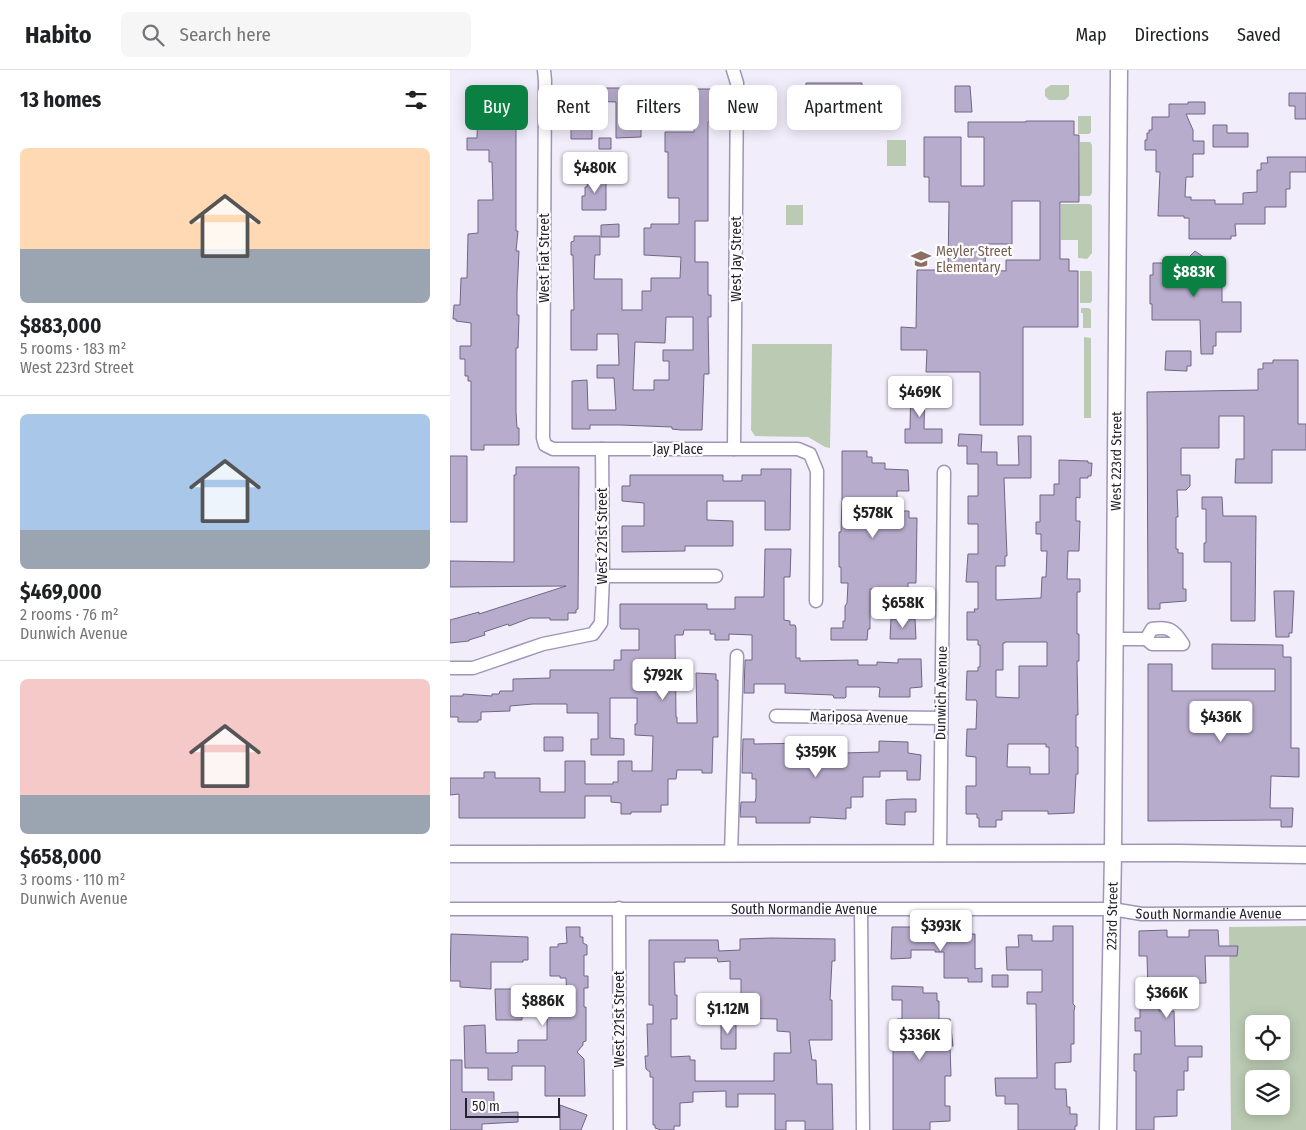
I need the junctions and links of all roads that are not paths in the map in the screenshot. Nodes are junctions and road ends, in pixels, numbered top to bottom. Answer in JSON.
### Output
{"nodes":[{"id":1,"x":544,"y":70,"type":"edge"},
{"id":2,"x":733,"y":70,"type":"edge"},
{"id":3,"x":1119,"y":70,"type":"edge"},
{"id":4,"x":545,"y":446,"type":"joint"},
{"id":5,"x":602,"y":449,"type":"junction"},
{"id":6,"x":734,"y":449,"type":"junction"},
{"id":7,"x":944,"y":472,"type":"dead end"},
{"id":8,"x":602,"y":576,"type":"junction"},
{"id":9,"x":716,"y":576,"type":"dead end"},
{"id":10,"x":816,"y":601,"type":"dead end"},
{"id":11,"x":1115,"y":639,"type":"junction"},
{"id":12,"x":1146,"y":639,"type":"dead end"},
{"id":13,"x":737,"y":656,"type":"dead end"},
{"id":14,"x":450,"y":668,"type":"edge"},
{"id":15,"x":776,"y":716,"type":"dead end"},
{"id":16,"x":941,"y":718,"type":"junction"},
{"id":17,"x":1113,"y":853,"type":"junction"},
{"id":18,"x":450,"y":854,"type":"edge"},
{"id":19,"x":731,"y":854,"type":"junction"},
{"id":20,"x":940,"y":854,"type":"junction"},
{"id":21,"x":1306,"y":855,"type":"edge"},
{"id":22,"x":619,"y":908,"type":"junction"},
{"id":23,"x":450,"y":909,"type":"edge"},
{"id":24,"x":861,"y":909,"type":"junction"},
{"id":25,"x":1112,"y":910,"type":"junction"},
{"id":26,"x":1306,"y":913,"type":"edge"},
{"id":27,"x":620,"y":1130,"type":"edge"},
{"id":28,"x":863,"y":1130,"type":"edge"},
{"id":29,"x":1108,"y":1130,"type":"edge"}],
"edges":[{"from":1,"to":4,"type":"street","name":"West Fiat Street"},
{"from":2,"to":6,"type":"street","name":"West Jay Street"},
{"from":3,"to":11,"type":"main road","name":"West 223rd Street"},
{"from":4,"to":5,"type":"street","name":"Jay Place"},
{"from":5,"to":6,"type":"street","name":"Jay Place"},
{"from":5,"to":8,"type":"street","name":"West 221st Street"},
{"from":6,"to":10,"type":"street","name":"Jay Place"},
{"from":7,"to":16,"type":"street","name":"Dunwich Avenue"},
{"from":8,"to":9,"type":"street"},
{"from":8,"to":14,"type":"street","name":"West 221st Street"},
{"from":11,"to":12,"type":"street"},
{"from":11,"to":17,"type":"main road","name":"West 223rd Street"},
{"from":13,"to":19,"type":"street"},
{"from":15,"to":16,"type":"street","name":"Mariposa Avenue"},
{"from":16,"to":20,"type":"street","name":"Dunwich Avenue"},
{"from":17,"to":20,"type":"main road"},
{"from":17,"to":21,"type":"main road"},
{"from":17,"to":25,"type":"main road","name":"223rd Street"},
{"from":18,"to":19,"type":"main road"},
{"from":19,"to":20,"type":"main road"},
{"from":22,"to":23,"type":"street","name":"South Normandie Avenue"},
{"from":22,"to":24,"type":"street","name":"South Normandie Avenue"},
{"from":22,"to":27,"type":"street","name":"West 221st Street"},
{"from":24,"to":25,"type":"street","name":"South Normandie Avenue"},
{"from":24,"to":28,"type":"street"},
{"from":25,"to":26,"type":"street","name":"South Normandie Avenue"},
{"from":25,"to":29,"type":"main road","name":"223rd Street"}]}
